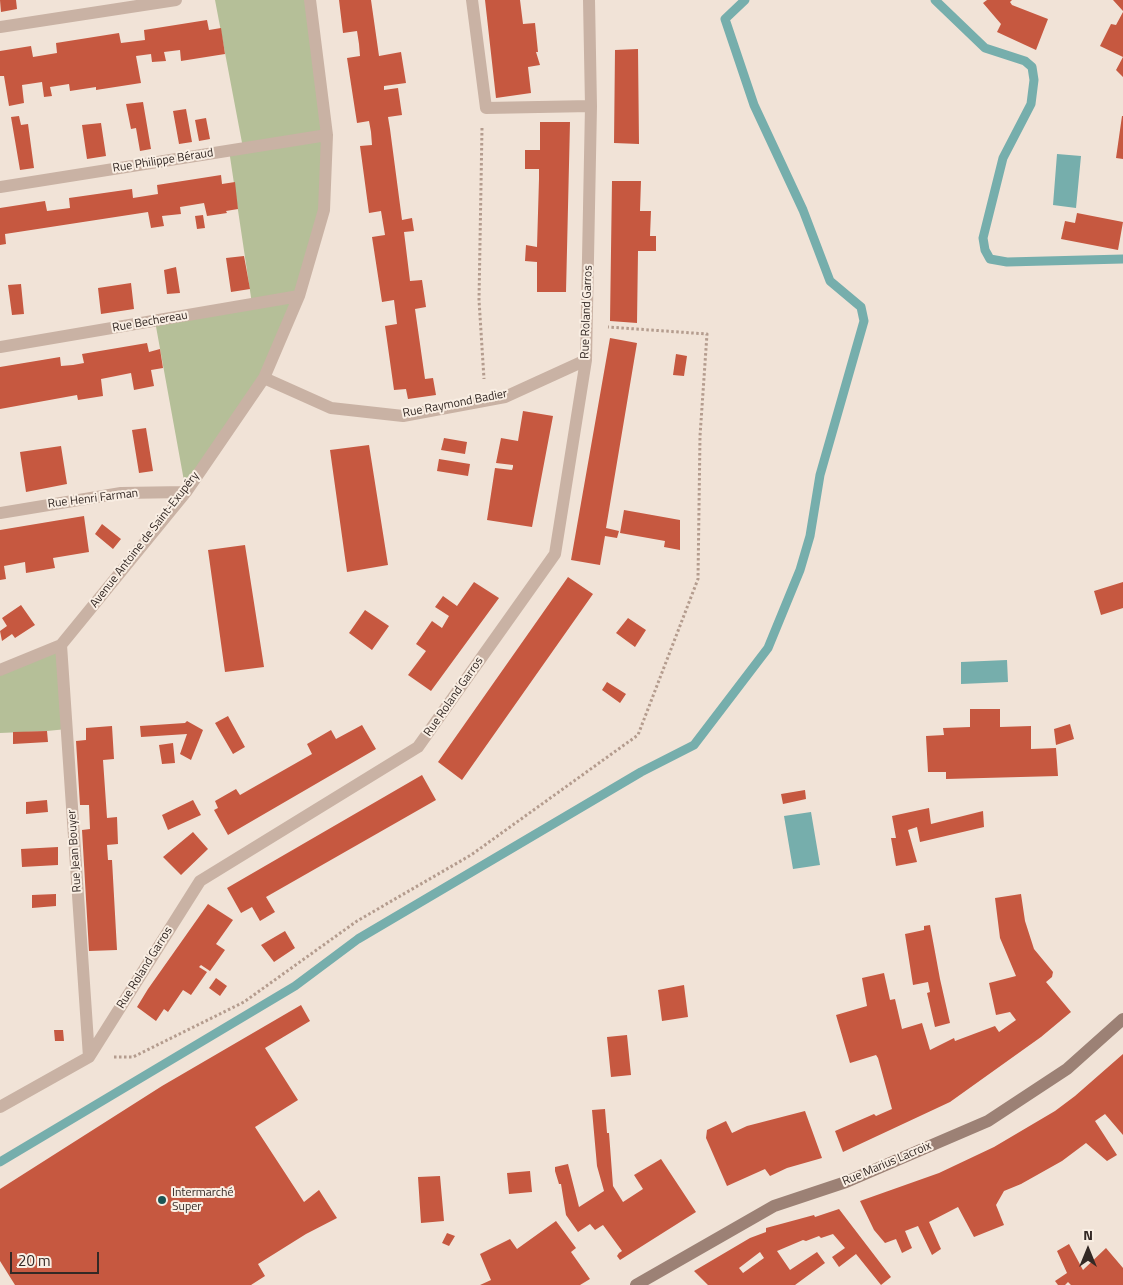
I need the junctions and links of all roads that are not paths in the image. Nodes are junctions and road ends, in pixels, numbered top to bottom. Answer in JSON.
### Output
{"nodes":[{"id":1,"x":176,"y":0,"type":"edge"},
{"id":2,"x":310,"y":0,"type":"edge"},
{"id":3,"x":472,"y":0,"type":"edge"},
{"id":4,"x":589,"y":0,"type":"edge"},
{"id":5,"x":0,"y":27,"type":"edge"},
{"id":6,"x":591,"y":106,"type":"junction"},
{"id":7,"x":327,"y":135,"type":"junction"},
{"id":8,"x":0,"y":187,"type":"edge"},
{"id":9,"x":299,"y":296,"type":"junction"},
{"id":10,"x":0,"y":347,"type":"edge"},
{"id":11,"x":586,"y":360,"type":"junction"},
{"id":12,"x":264,"y":378,"type":"junction"},
{"id":13,"x":186,"y":492,"type":"junction"},
{"id":14,"x":0,"y":513,"type":"edge"},
{"id":15,"x":61,"y":645,"type":"junction"},
{"id":16,"x":0,"y":670,"type":"edge"},
{"id":17,"x":1123,"y":1019,"type":"edge"},
{"id":18,"x":89,"y":1056,"type":"junction"},
{"id":19,"x":0,"y":1107,"type":"edge"},
{"id":20,"x":636,"y":1285,"type":"edge"}],
"edges":[{"from":1,"to":5,"type":"street"},
{"from":2,"to":7,"type":"street","name":"Avenue Antoine de Saint-Exupéry"},
{"from":3,"to":6,"type":"street"},
{"from":4,"to":6,"type":"street","name":"Rue Roland Garros"},
{"from":6,"to":11,"type":"street","name":"Rue Roland Garros"},
{"from":7,"to":8,"type":"street","name":"Rue Philippe Béraud"},
{"from":7,"to":9,"type":"street","name":"Avenue Antoine de Saint-Exupéry"},
{"from":9,"to":10,"type":"street","name":"Rue Bechereau"},
{"from":9,"to":12,"type":"street","name":"Avenue Antoine de Saint-Exupéry"},
{"from":11,"to":12,"type":"street","name":"Rue Raymond Badier"},
{"from":11,"to":18,"type":"street","name":"Rue Roland Garros"},
{"from":12,"to":13,"type":"street","name":"Avenue Antoine de Saint-Exupéry"},
{"from":13,"to":14,"type":"street","name":"Rue Henri Farman"},
{"from":13,"to":15,"type":"street","name":"Avenue Antoine de Saint-Exupéry"},
{"from":15,"to":16,"type":"street","name":"Avenue Antoine de Saint-Exupéry"},
{"from":15,"to":18,"type":"street","name":"Rue Jean Bouyer"},
{"from":17,"to":20,"type":"main road","name":"Rue Marius Lacroix"},
{"from":18,"to":19,"type":"street","name":"Rue Roland Garros"}]}
